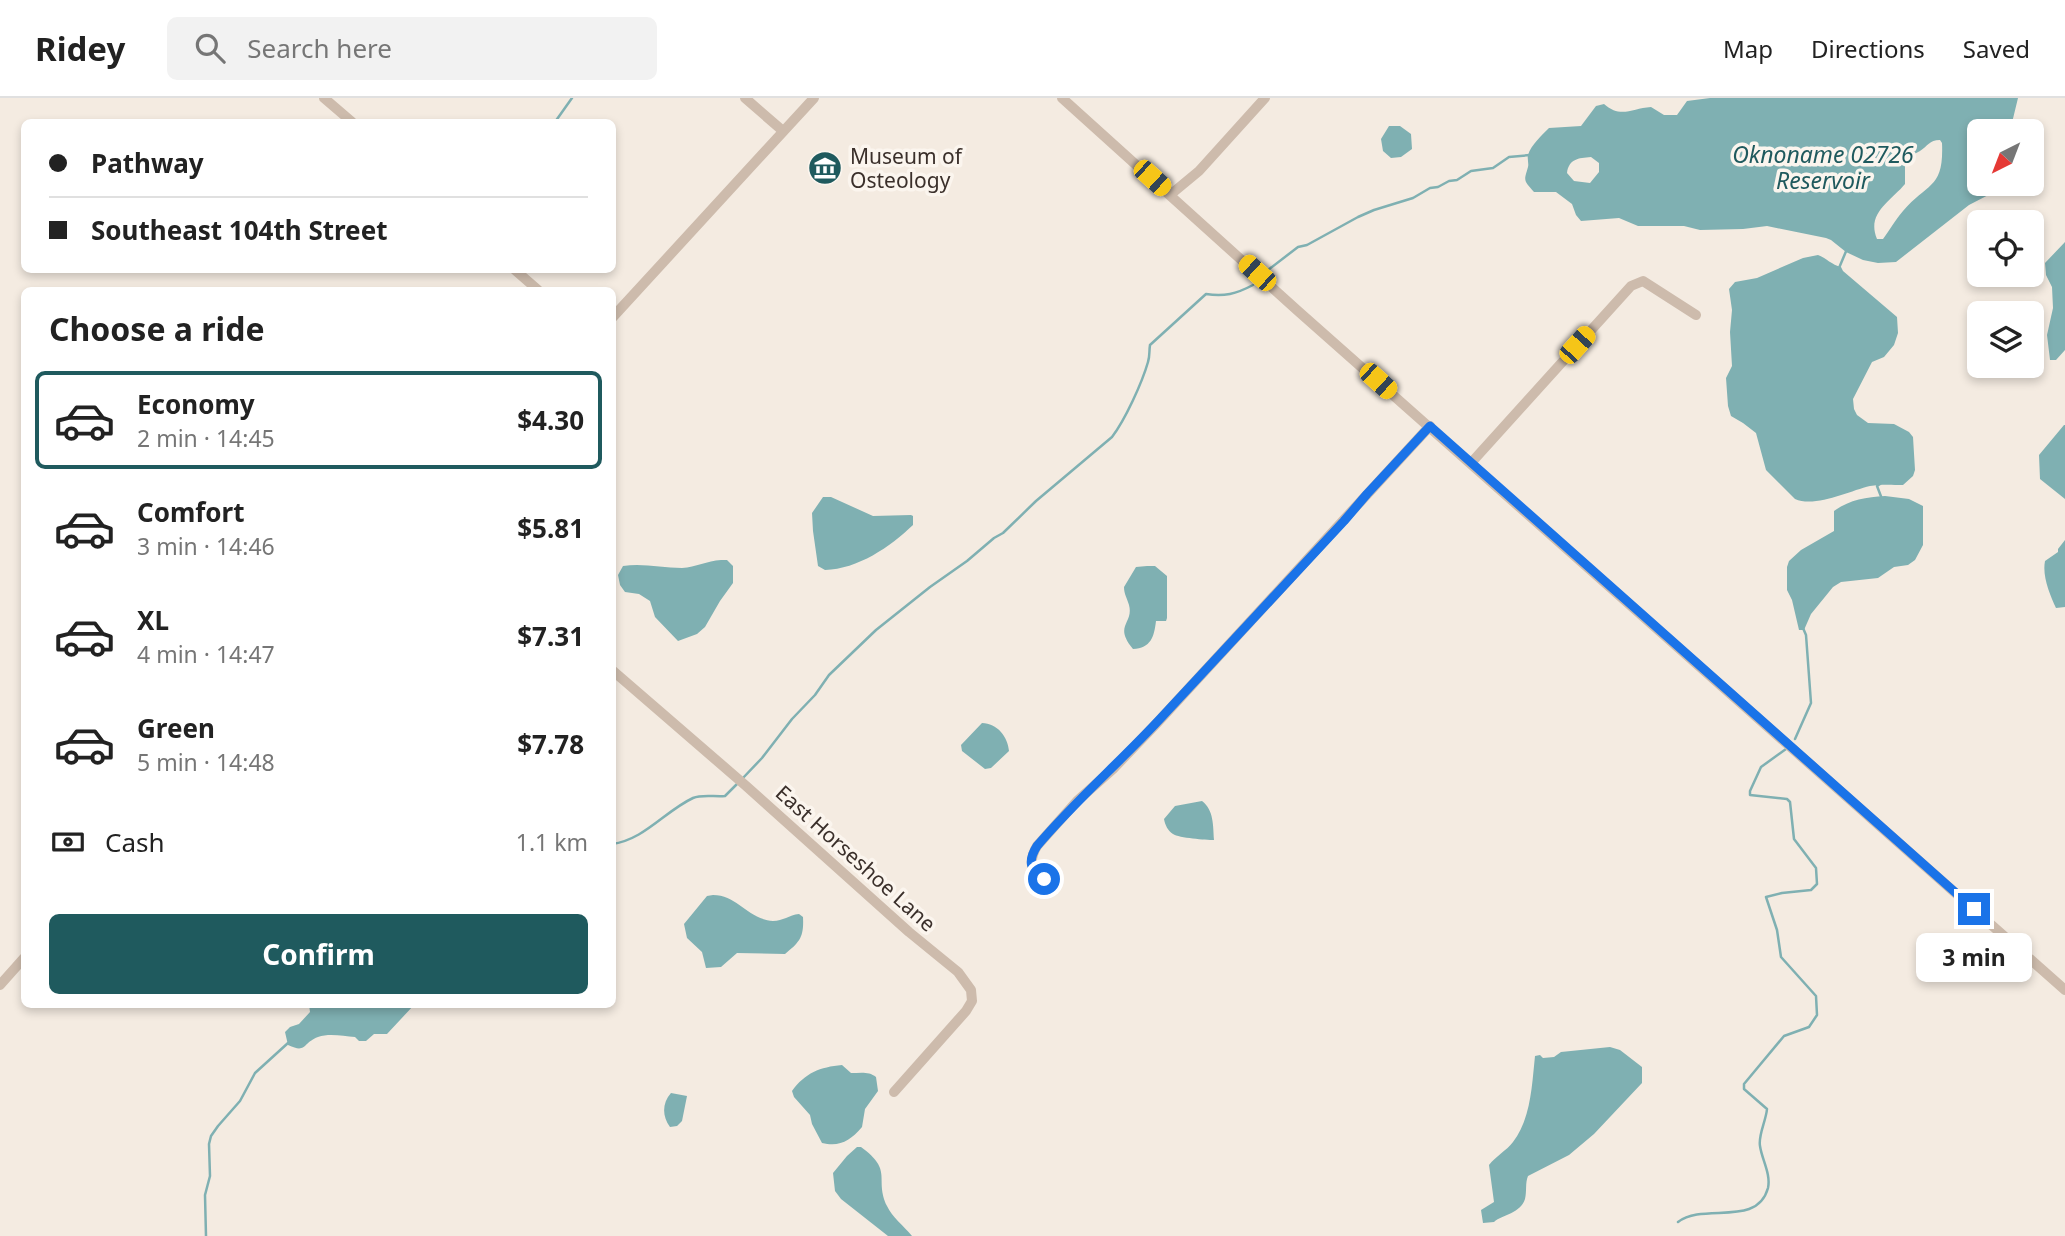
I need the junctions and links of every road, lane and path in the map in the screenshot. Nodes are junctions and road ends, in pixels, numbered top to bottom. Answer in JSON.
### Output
{"nodes":[{"id":1,"x":324,"y":98,"type":"edge"},
{"id":2,"x":745,"y":98,"type":"edge"},
{"id":3,"x":814,"y":98,"type":"edge"},
{"id":4,"x":1062,"y":98,"type":"edge"},
{"id":5,"x":1265,"y":98,"type":"edge"},
{"id":6,"x":348,"y":119,"type":"edge"},
{"id":7,"x":783,"y":131,"type":"junction"},
{"id":8,"x":1170,"y":195,"type":"junction"},
{"id":9,"x":518,"y":273,"type":"edge"},
{"id":10,"x":535,"y":287,"type":"edge"},
{"id":11,"x":616,"y":314,"type":"edge"},
{"id":12,"x":1696,"y":316,"type":"dead end"},
{"id":13,"x":1430,"y":426,"type":"junction"},
{"id":14,"x":1471,"y":463,"type":"junction"},
{"id":15,"x":616,"y":673,"type":"edge"},
{"id":16,"x":1050,"y":880,"type":"dead end"},
{"id":17,"x":21,"y":961,"type":"edge"},
{"id":18,"x":0,"y":985,"type":"edge"},
{"id":19,"x":2065,"y":990,"type":"edge"},
{"id":20,"x":894,"y":1092,"type":"dead end"}],
"edges":[{"from":1,"to":6,"type":"street"},
{"from":2,"to":7,"type":"street"},
{"from":3,"to":7,"type":"street"},
{"from":4,"to":8,"type":"street"},
{"from":5,"to":8,"type":"street"},
{"from":7,"to":11,"type":"street"},
{"from":8,"to":13,"type":"street"},
{"from":9,"to":10,"type":"street"},
{"from":12,"to":14,"type":"street"},
{"from":13,"to":14,"type":"street"},
{"from":13,"to":16,"type":"street"},
{"from":14,"to":19,"type":"street"},
{"from":15,"to":20,"type":"street","name":"East Horseshoe Lane"},
{"from":17,"to":18,"type":"street"}]}
